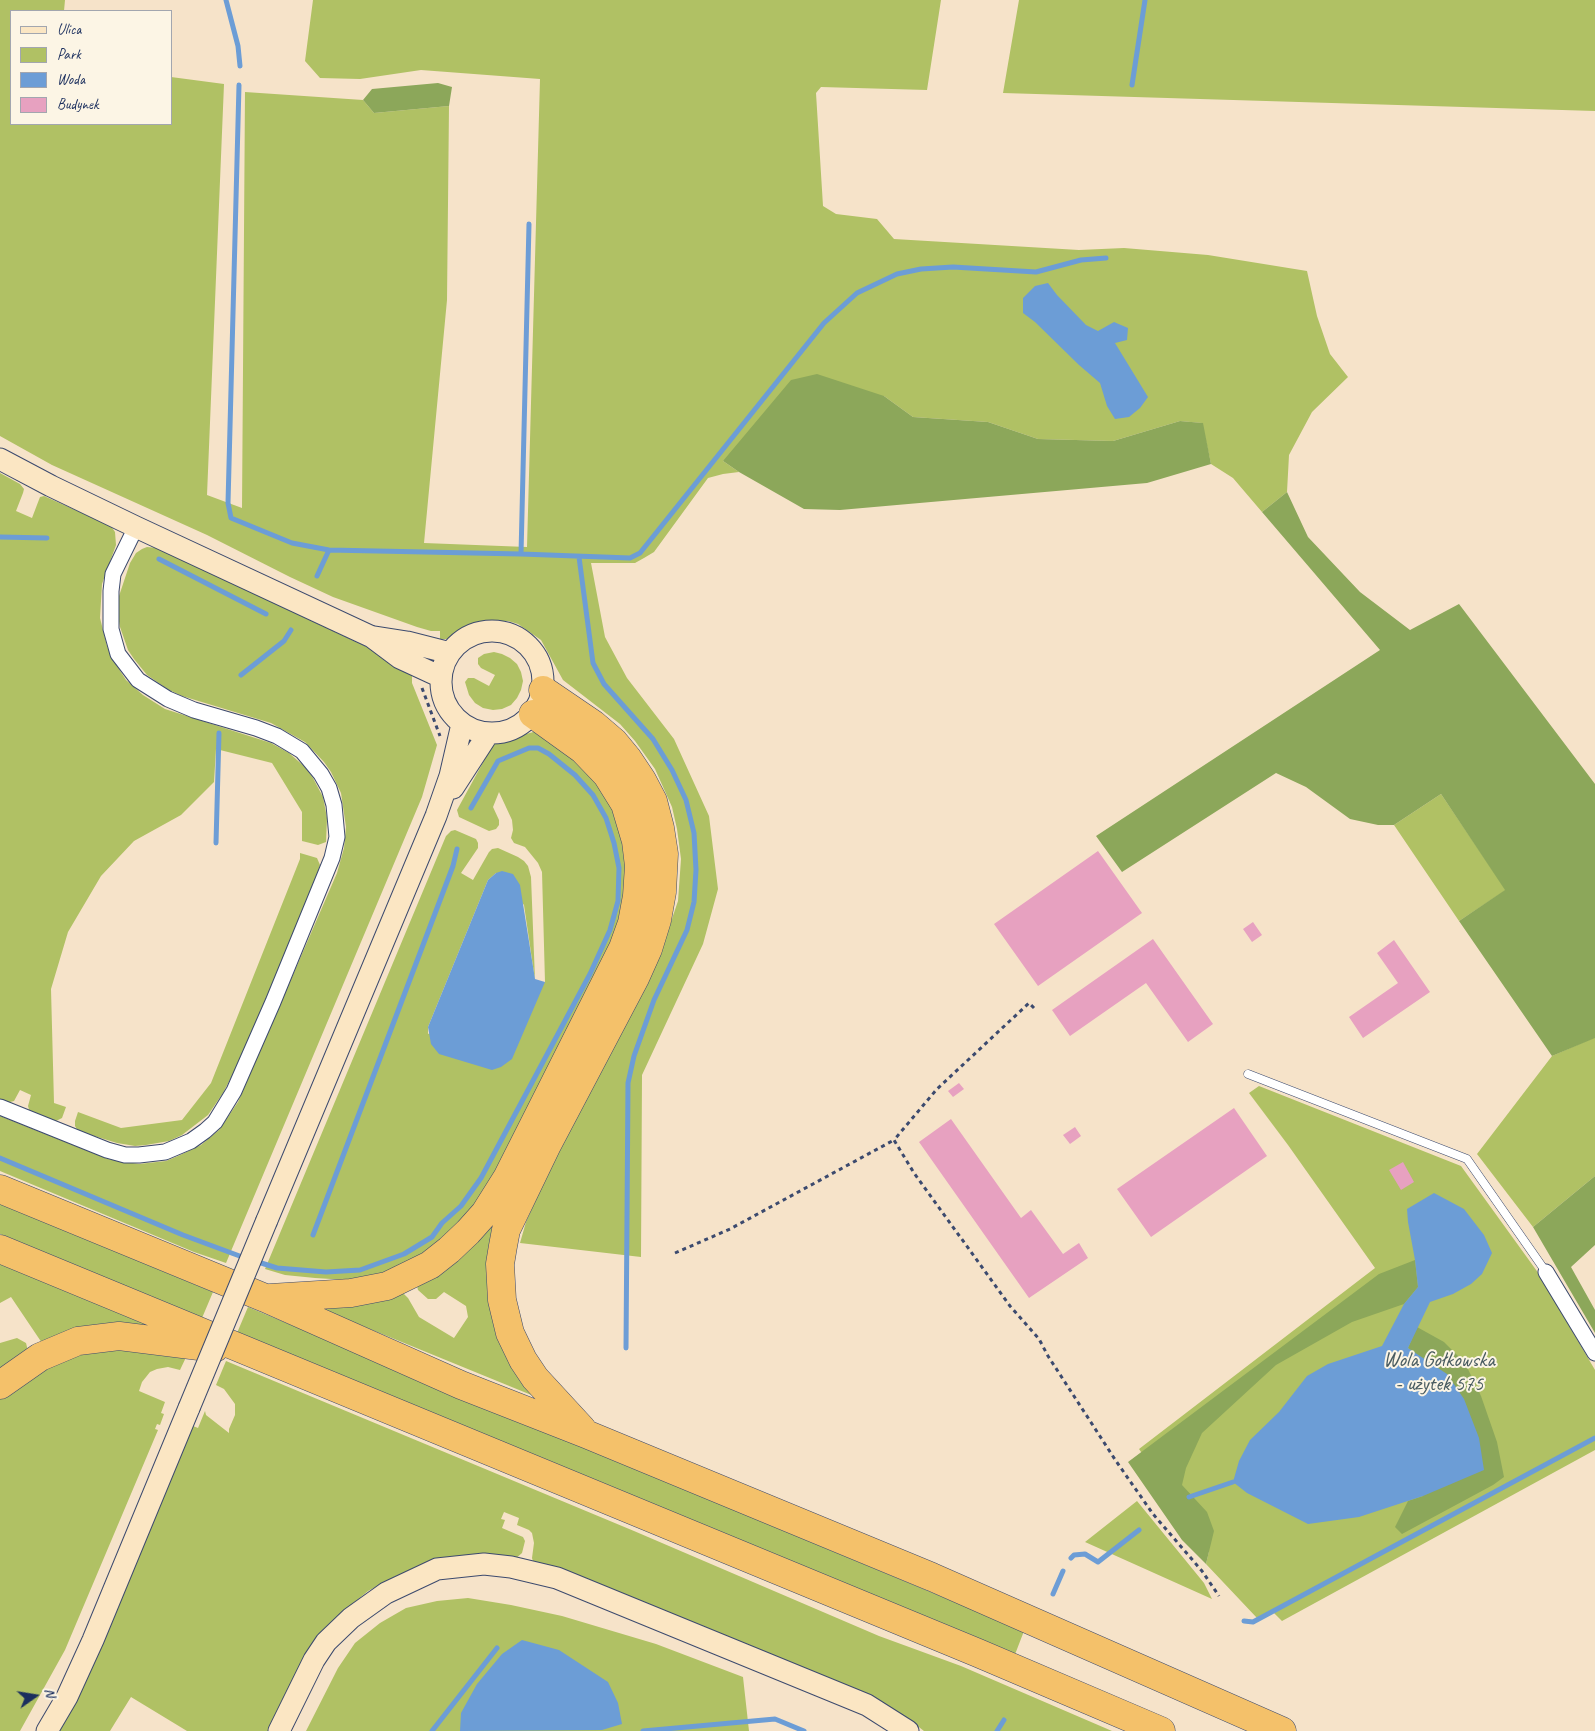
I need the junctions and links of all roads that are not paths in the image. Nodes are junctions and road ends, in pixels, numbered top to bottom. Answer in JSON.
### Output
{"nodes":[{"id":1,"x":0,"y":459,"type":"edge"},
{"id":2,"x":136,"y":527,"type":"junction"},
{"id":3,"x":372,"y":637,"type":"junction"},
{"id":4,"x":450,"y":653,"type":"junction"},
{"id":5,"x":431,"y":681,"type":"junction"},
{"id":6,"x":538,"y":702,"type":"junction"},
{"id":7,"x":462,"y":724,"type":"junction"},
{"id":8,"x":488,"y":734,"type":"junction"},
{"id":9,"x":436,"y":816,"type":"junction"},
{"id":10,"x":1248,"y":1074,"type":"dead end"},
{"id":11,"x":0,"y":1107,"type":"edge"},
{"id":12,"x":0,"y":1189,"type":"edge"},
{"id":13,"x":0,"y":1249,"type":"edge"},
{"id":14,"x":1546,"y":1272,"type":"joint"},
{"id":15,"x":265,"y":1298,"type":"junction"},
{"id":16,"x":250,"y":1352,"type":"junction"},
{"id":17,"x":1595,"y":1353,"type":"edge"},
{"id":18,"x":0,"y":1385,"type":"edge"},
{"id":19,"x":586,"y":1434,"type":"junction"},
{"id":20,"x":47,"y":1731,"type":"edge"},
{"id":21,"x":279,"y":1731,"type":"edge"},
{"id":22,"x":908,"y":1731,"type":"edge"},
{"id":23,"x":1161,"y":1731,"type":"edge"},
{"id":24,"x":1282,"y":1731,"type":"edge"}],
"edges":[{"from":1,"to":2,"type":"street"},
{"from":2,"to":3,"type":"street"},
{"from":2,"to":11,"type":"street"},
{"from":3,"to":4,"type":"street"},
{"from":3,"to":5,"type":"street"},
{"from":4,"to":5,"type":"street"},
{"from":4,"to":6,"type":"street"},
{"from":5,"to":7,"type":"street"},
{"from":6,"to":8,"type":"street"},
{"from":6,"to":15,"type":"highway"},
{"from":6,"to":19,"type":"highway"},
{"from":7,"to":8,"type":"street"},
{"from":7,"to":9,"type":"street"},
{"from":8,"to":9,"type":"street"},
{"from":9,"to":20,"type":"street","bridge":true},
{"from":10,"to":14,"type":"lane"},
{"from":12,"to":15,"type":"highway"},
{"from":13,"to":16,"type":"highway"},
{"from":14,"to":17,"type":"street"},
{"from":15,"to":19,"type":"highway"},
{"from":16,"to":18,"type":"highway"},
{"from":16,"to":23,"type":"highway"},
{"from":19,"to":24,"type":"highway"},
{"from":21,"to":22,"type":"street"}]}
